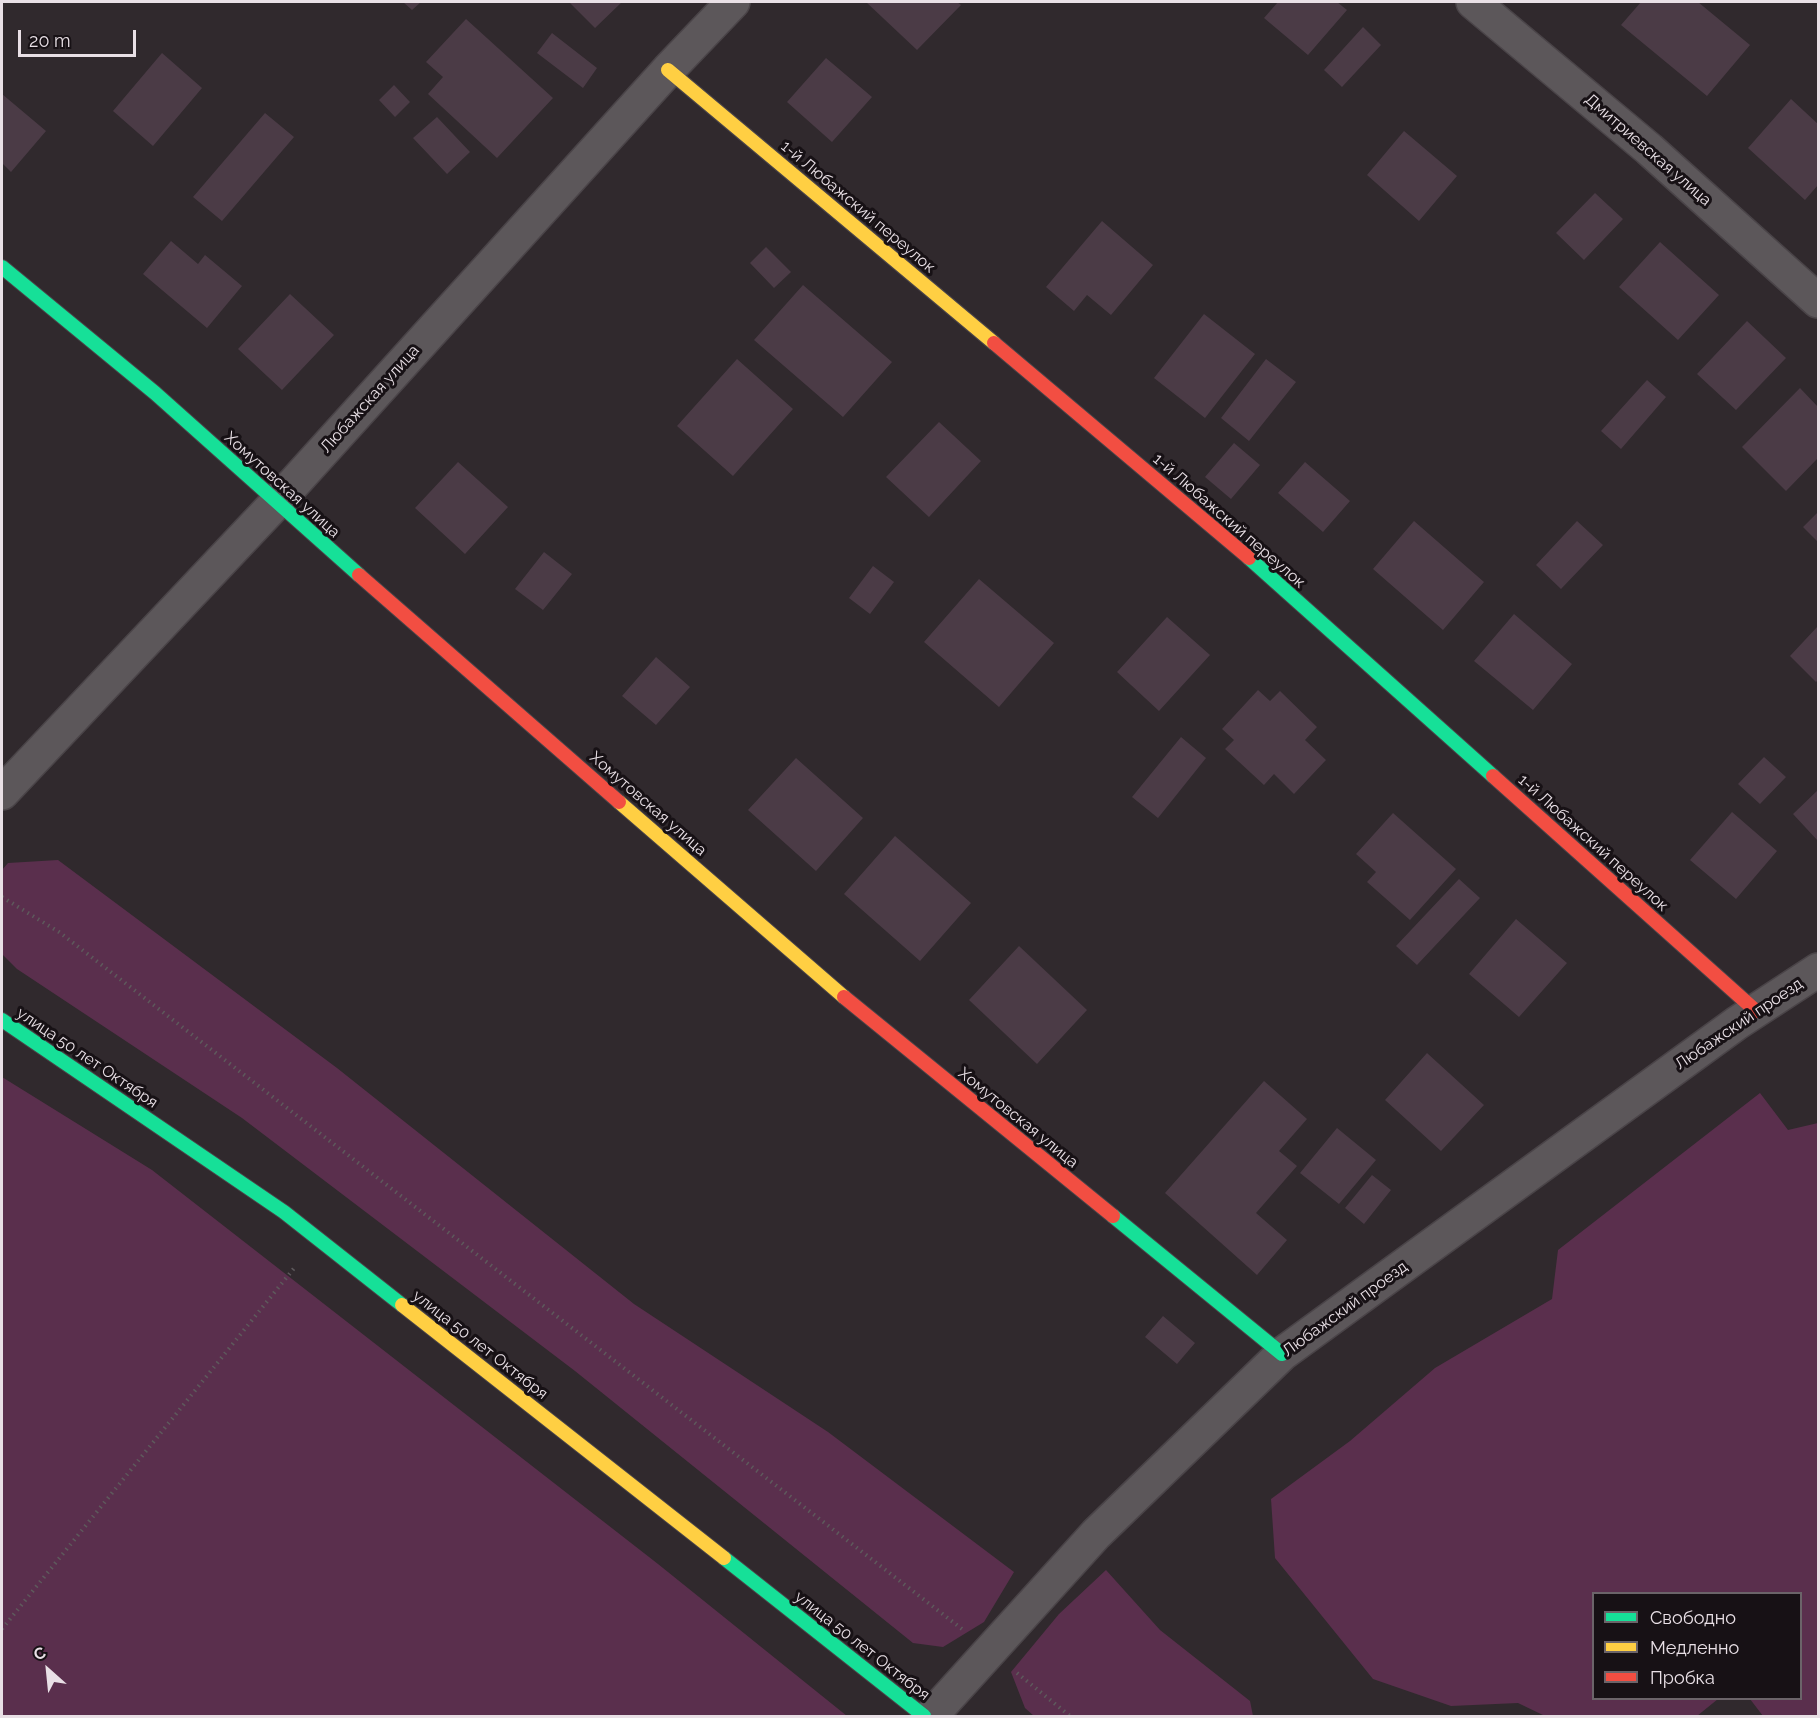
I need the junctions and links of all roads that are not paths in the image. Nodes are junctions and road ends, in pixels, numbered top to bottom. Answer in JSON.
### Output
{"nodes":[{"id":1,"x":734,"y":2,"type":"edge"},
{"id":2,"x":1473,"y":2,"type":"edge"},
{"id":3,"x":668,"y":70,"type":"junction"},
{"id":4,"x":2,"y":267,"type":"edge"},
{"id":5,"x":1818,"y":301,"type":"edge"},
{"id":6,"x":276,"y":503,"type":"junction"},
{"id":7,"x":2,"y":793,"type":"edge"},
{"id":8,"x":1818,"y":970,"type":"edge"},
{"id":9,"x":1756,"y":1011,"type":"junction"},
{"id":10,"x":2,"y":1020,"type":"edge"},
{"id":11,"x":1282,"y":1354,"type":"junction"},
{"id":12,"x":924,"y":1716,"type":"edge"},
{"id":13,"x":931,"y":1716,"type":"edge"}],
"edges":[{"from":1,"to":3,"type":"street","name":"Любажская улица"},
{"from":2,"to":5,"type":"street","name":"Дмитриевская улица"},
{"from":3,"to":6,"type":"street","name":"Любажская улица"},
{"from":3,"to":9,"type":"street","name":"1-й Любажский переулок"},
{"from":4,"to":6,"type":"street","name":"Хомутовская улица"},
{"from":6,"to":7,"type":"street","name":"Любажская улица"},
{"from":6,"to":11,"type":"street","name":"Хомутовская улица"},
{"from":8,"to":9,"type":"street","name":"Любажский проезд"},
{"from":9,"to":11,"type":"street","name":"Любажский проезд"},
{"from":10,"to":12,"type":"street","name":"улица 50 лет Октября"},
{"from":11,"to":13,"type":"street","name":"Любажский проезд"}]}
